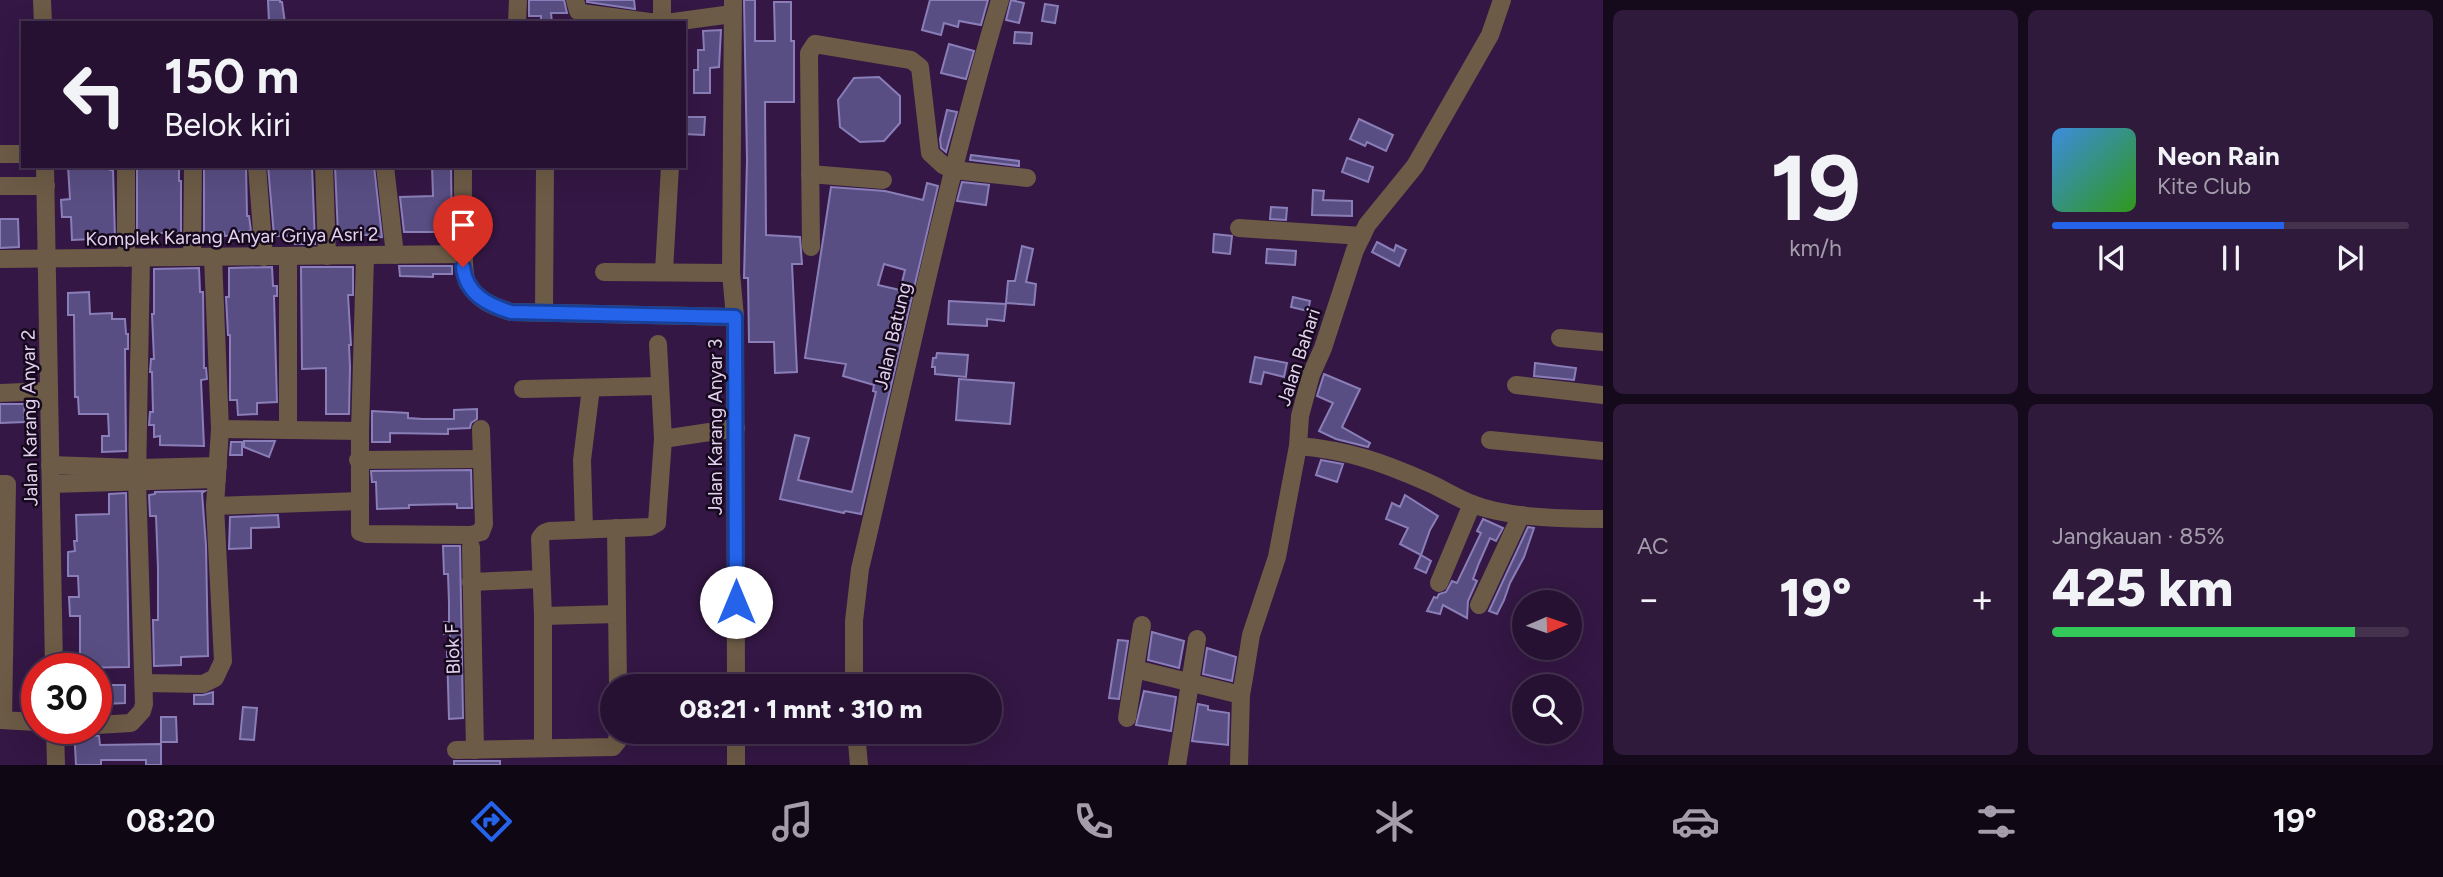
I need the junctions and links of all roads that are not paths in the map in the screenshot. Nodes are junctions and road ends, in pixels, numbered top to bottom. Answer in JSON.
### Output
{"nodes":[{"id":1,"x":42,"y":0,"type":"edge"},
{"id":2,"x":518,"y":0,"type":"edge"},
{"id":3,"x":662,"y":0,"type":"edge"},
{"id":4,"x":1000,"y":0,"type":"edge"},
{"id":5,"x":1502,"y":0,"type":"edge"},
{"id":6,"x":733,"y":7,"type":"edge"},
{"id":7,"x":580,"y":12,"type":"edge"},
{"id":8,"x":43,"y":21,"type":"edge"},
{"id":9,"x":517,"y":21,"type":"edge"},
{"id":10,"x":647,"y":21,"type":"edge"},
{"id":11,"x":662,"y":21,"type":"edge"},
{"id":12,"x":671,"y":21,"type":"edge"},
{"id":13,"x":0,"y":154,"type":"edge"},
{"id":14,"x":21,"y":154,"type":"edge"},
{"id":15,"x":45,"y":168,"type":"edge"},
{"id":16,"x":126,"y":168,"type":"edge"},
{"id":17,"x":193,"y":168,"type":"edge"},
{"id":18,"x":257,"y":168,"type":"edge"},
{"id":19,"x":324,"y":168,"type":"edge"},
{"id":20,"x":385,"y":168,"type":"edge"},
{"id":21,"x":463,"y":168,"type":"edge"},
{"id":22,"x":545,"y":168,"type":"edge"},
{"id":23,"x":670,"y":168,"type":"edge"},
{"id":24,"x":954,"y":170,"type":"junction"},
{"id":25,"x":810,"y":174,"type":"junction"},
{"id":26,"x":1027,"y":178,"type":"dead end"},
{"id":27,"x":883,"y":180,"type":"dead end"},
{"id":28,"x":0,"y":186,"type":"edge"},
{"id":29,"x":46,"y":186,"type":"junction"},
{"id":30,"x":1239,"y":228,"type":"dead end"},
{"id":31,"x":1362,"y":236,"type":"junction"},
{"id":32,"x":811,"y":247,"type":"dead end"},
{"id":33,"x":465,"y":254,"type":"junction"},
{"id":34,"x":395,"y":255,"type":"junction"},
{"id":35,"x":288,"y":256,"type":"junction"},
{"id":36,"x":327,"y":256,"type":"junction"},
{"id":37,"x":192,"y":257,"type":"junction"},
{"id":38,"x":212,"y":257,"type":"junction"},
{"id":39,"x":264,"y":257,"type":"junction"},
{"id":40,"x":365,"y":257,"type":"junction"},
{"id":41,"x":0,"y":258,"type":"edge"},
{"id":42,"x":134,"y":258,"type":"junction"},
{"id":43,"x":47,"y":259,"type":"junction"},
{"id":44,"x":664,"y":271,"type":"junction"},
{"id":45,"x":604,"y":272,"type":"dead end"},
{"id":46,"x":731,"y":272,"type":"junction"},
{"id":47,"x":544,"y":311,"type":"junction"},
{"id":48,"x":735,"y":317,"type":"junction"},
{"id":49,"x":1560,"y":338,"type":"dead end"},
{"id":50,"x":1603,"y":342,"type":"edge"},
{"id":51,"x":658,"y":344,"type":"dead end"},
{"id":52,"x":1516,"y":385,"type":"dead end"},
{"id":53,"x":660,"y":386,"type":"junction"},
{"id":54,"x":591,"y":387,"type":"junction"},
{"id":55,"x":523,"y":389,"type":"dead end"},
{"id":56,"x":49,"y":391,"type":"junction"},
{"id":57,"x":0,"y":393,"type":"edge"},
{"id":58,"x":1603,"y":395,"type":"edge"},
{"id":59,"x":736,"y":428,"type":"junction"},
{"id":60,"x":220,"y":429,"type":"junction"},
{"id":61,"x":481,"y":429,"type":"dead end"},
{"id":62,"x":288,"y":430,"type":"junction"},
{"id":63,"x":360,"y":431,"type":"junction"},
{"id":64,"x":663,"y":439,"type":"junction"},
{"id":65,"x":1490,"y":440,"type":"dead end"},
{"id":66,"x":1298,"y":446,"type":"junction"},
{"id":67,"x":1603,"y":451,"type":"edge"},
{"id":68,"x":481,"y":459,"type":"junction"},
{"id":69,"x":358,"y":460,"type":"junction"},
{"id":70,"x":50,"y":465,"type":"junction"},
{"id":71,"x":218,"y":472,"type":"junction"},
{"id":72,"x":138,"y":474,"type":"junction"},
{"id":73,"x":0,"y":484,"type":"edge"},
{"id":74,"x":51,"y":484,"type":"junction"},
{"id":75,"x":359,"y":501,"type":"junction"},
{"id":76,"x":1472,"y":504,"type":"junction"},
{"id":77,"x":215,"y":506,"type":"junction"},
{"id":78,"x":1521,"y":515,"type":"junction"},
{"id":79,"x":1603,"y":519,"type":"edge"},
{"id":80,"x":616,"y":528,"type":"junction"},
{"id":81,"x":584,"y":529,"type":"junction"},
{"id":82,"x":471,"y":547,"type":"dead end"},
{"id":83,"x":541,"y":579,"type":"junction"},
{"id":84,"x":471,"y":582,"type":"junction"},
{"id":85,"x":1439,"y":583,"type":"dead end"},
{"id":86,"x":1479,"y":605,"type":"dead end"},
{"id":87,"x":617,"y":614,"type":"junction"},
{"id":88,"x":543,"y":616,"type":"junction"},
{"id":89,"x":1142,"y":625,"type":"dead end"},
{"id":90,"x":1197,"y":639,"type":"dead end"},
{"id":91,"x":54,"y":653,"type":"edge"},
{"id":92,"x":1135,"y":669,"type":"junction"},
{"id":93,"x":618,"y":674,"type":"edge"},
{"id":94,"x":736,"y":674,"type":"edge"},
{"id":95,"x":854,"y":674,"type":"edge"},
{"id":96,"x":1190,"y":682,"type":"junction"},
{"id":97,"x":144,"y":683,"type":"junction"},
{"id":98,"x":1241,"y":695,"type":"junction"},
{"id":99,"x":1127,"y":718,"type":"dead end"},
{"id":100,"x":1,"y":720,"type":"edge"},
{"id":101,"x":21,"y":721,"type":"edge"},
{"id":102,"x":112,"y":724,"type":"edge"},
{"id":103,"x":55,"y":744,"type":"edge"},
{"id":104,"x":615,"y":744,"type":"edge"},
{"id":105,"x":736,"y":744,"type":"edge"},
{"id":106,"x":857,"y":744,"type":"edge"},
{"id":107,"x":543,"y":748,"type":"junction"},
{"id":108,"x":456,"y":750,"type":"dead end"},
{"id":109,"x":475,"y":750,"type":"junction"},
{"id":110,"x":585,"y":756,"type":"edge"},
{"id":111,"x":56,"y":765,"type":"edge"},
{"id":112,"x":736,"y":765,"type":"edge"},
{"id":113,"x":859,"y":765,"type":"edge"},
{"id":114,"x":1177,"y":765,"type":"edge"},
{"id":115,"x":1239,"y":765,"type":"edge"}],
"edges":[{"from":1,"to":8,"type":"street"},
{"from":2,"to":9,"type":"street"},
{"from":3,"to":11,"type":"street"},
{"from":4,"to":24,"type":"street","name":"Jalan Batung"},
{"from":5,"to":31,"type":"street","name":"Jalan Bahari"},
{"from":6,"to":12,"type":"street"},
{"from":6,"to":46,"type":"street","name":"Jalan Karang Anyar 3"},
{"from":7,"to":10,"type":"street"},
{"from":13,"to":14,"type":"street"},
{"from":15,"to":29,"type":"street","name":"Jalan Karang Anyar 2"},
{"from":16,"to":42,"type":"street"},
{"from":17,"to":37,"type":"street"},
{"from":18,"to":39,"type":"street"},
{"from":19,"to":36,"type":"street"},
{"from":20,"to":34,"type":"street"},
{"from":21,"to":33,"type":"street"},
{"from":22,"to":47,"type":"street"},
{"from":23,"to":44,"type":"street"},
{"from":24,"to":25,"type":"street"},
{"from":24,"to":26,"type":"street"},
{"from":24,"to":95,"type":"street","name":"Jalan Batung"},
{"from":25,"to":27,"type":"street"},
{"from":25,"to":32,"type":"street"},
{"from":28,"to":29,"type":"street"},
{"from":29,"to":43,"type":"street","name":"Jalan Karang Anyar 2"},
{"from":30,"to":31,"type":"street"},
{"from":31,"to":66,"type":"street","name":"Jalan Bahari"},
{"from":33,"to":34,"type":"street","name":"Komplek Karang Anyar Griya Asri 2"},
{"from":33,"to":47,"type":"street"},
{"from":34,"to":40,"type":"street","name":"Komplek Karang Anyar Griya Asri 2"},
{"from":35,"to":36,"type":"street","name":"Komplek Karang Anyar Griya Asri 2"},
{"from":35,"to":39,"type":"street","name":"Komplek Karang Anyar Griya Asri 2"},
{"from":35,"to":62,"type":"street"},
{"from":36,"to":40,"type":"street","name":"Komplek Karang Anyar Griya Asri 2"},
{"from":37,"to":38,"type":"street","name":"Komplek Karang Anyar Griya Asri 2"},
{"from":37,"to":42,"type":"street","name":"Komplek Karang Anyar Griya Asri 2"},
{"from":38,"to":39,"type":"street","name":"Komplek Karang Anyar Griya Asri 2"},
{"from":38,"to":60,"type":"street"},
{"from":40,"to":63,"type":"street"},
{"from":41,"to":43,"type":"street","name":"Komplek Karang Anyar Griya Asri 2"},
{"from":42,"to":43,"type":"street","name":"Komplek Karang Anyar Griya Asri 2"},
{"from":42,"to":72,"type":"street"},
{"from":43,"to":56,"type":"street","name":"Jalan Karang Anyar 2"},
{"from":44,"to":45,"type":"street"},
{"from":44,"to":46,"type":"street"},
{"from":46,"to":48,"type":"street","name":"Jalan Karang Anyar 3"},
{"from":47,"to":48,"type":"street"},
{"from":48,"to":59,"type":"street","name":"Jalan Karang Anyar 3"},
{"from":49,"to":50,"type":"street"},
{"from":51,"to":53,"type":"street"},
{"from":52,"to":58,"type":"street"},
{"from":53,"to":54,"type":"street"},
{"from":53,"to":64,"type":"street"},
{"from":54,"to":55,"type":"street"},
{"from":54,"to":81,"type":"street"},
{"from":56,"to":57,"type":"street"},
{"from":56,"to":70,"type":"street","name":"Jalan Karang Anyar 2"},
{"from":59,"to":64,"type":"street"},
{"from":59,"to":94,"type":"street","name":"Jalan Karang Anyar 3"},
{"from":60,"to":62,"type":"street"},
{"from":60,"to":71,"type":"street"},
{"from":61,"to":68,"type":"street"},
{"from":62,"to":63,"type":"street"},
{"from":63,"to":69,"type":"street"},
{"from":64,"to":80,"type":"street"},
{"from":65,"to":67,"type":"street"},
{"from":66,"to":76,"type":"street"},
{"from":66,"to":98,"type":"street","name":"Jalan Bahari"},
{"from":68,"to":69,"type":"street"},
{"from":68,"to":75,"type":"street"},
{"from":69,"to":75,"type":"street"},
{"from":70,"to":72,"type":"street"},
{"from":70,"to":74,"type":"street","name":"Jalan Karang Anyar 2"},
{"from":71,"to":72,"type":"street"},
{"from":71,"to":77,"type":"street"},
{"from":72,"to":74,"type":"street"},
{"from":72,"to":97,"type":"street"},
{"from":73,"to":100,"type":"street"},
{"from":74,"to":91,"type":"street","name":"Jalan Karang Anyar 2"},
{"from":75,"to":77,"type":"street"},
{"from":76,"to":78,"type":"street"},
{"from":76,"to":85,"type":"street"},
{"from":77,"to":97,"type":"street"},
{"from":78,"to":79,"type":"street"},
{"from":78,"to":86,"type":"street"},
{"from":80,"to":81,"type":"street"},
{"from":80,"to":87,"type":"street"},
{"from":81,"to":83,"type":"street"},
{"from":82,"to":84,"type":"street","name":"Blok F"},
{"from":83,"to":84,"type":"street"},
{"from":83,"to":88,"type":"street"},
{"from":84,"to":109,"type":"street","name":"Blok F"},
{"from":87,"to":88,"type":"street"},
{"from":87,"to":93,"type":"street"},
{"from":88,"to":107,"type":"street"},
{"from":89,"to":92,"type":"street"},
{"from":90,"to":96,"type":"street"},
{"from":92,"to":96,"type":"street"},
{"from":92,"to":99,"type":"street"},
{"from":96,"to":98,"type":"street"},
{"from":96,"to":114,"type":"street"},
{"from":97,"to":102,"type":"street"},
{"from":98,"to":115,"type":"street","name":"Jalan Bahari"},
{"from":100,"to":101,"type":"street"},
{"from":103,"to":111,"type":"street"},
{"from":104,"to":110,"type":"street"},
{"from":105,"to":112,"type":"street"},
{"from":106,"to":113,"type":"street"},
{"from":107,"to":109,"type":"street"},
{"from":107,"to":110,"type":"street"},
{"from":108,"to":109,"type":"street"}]}
